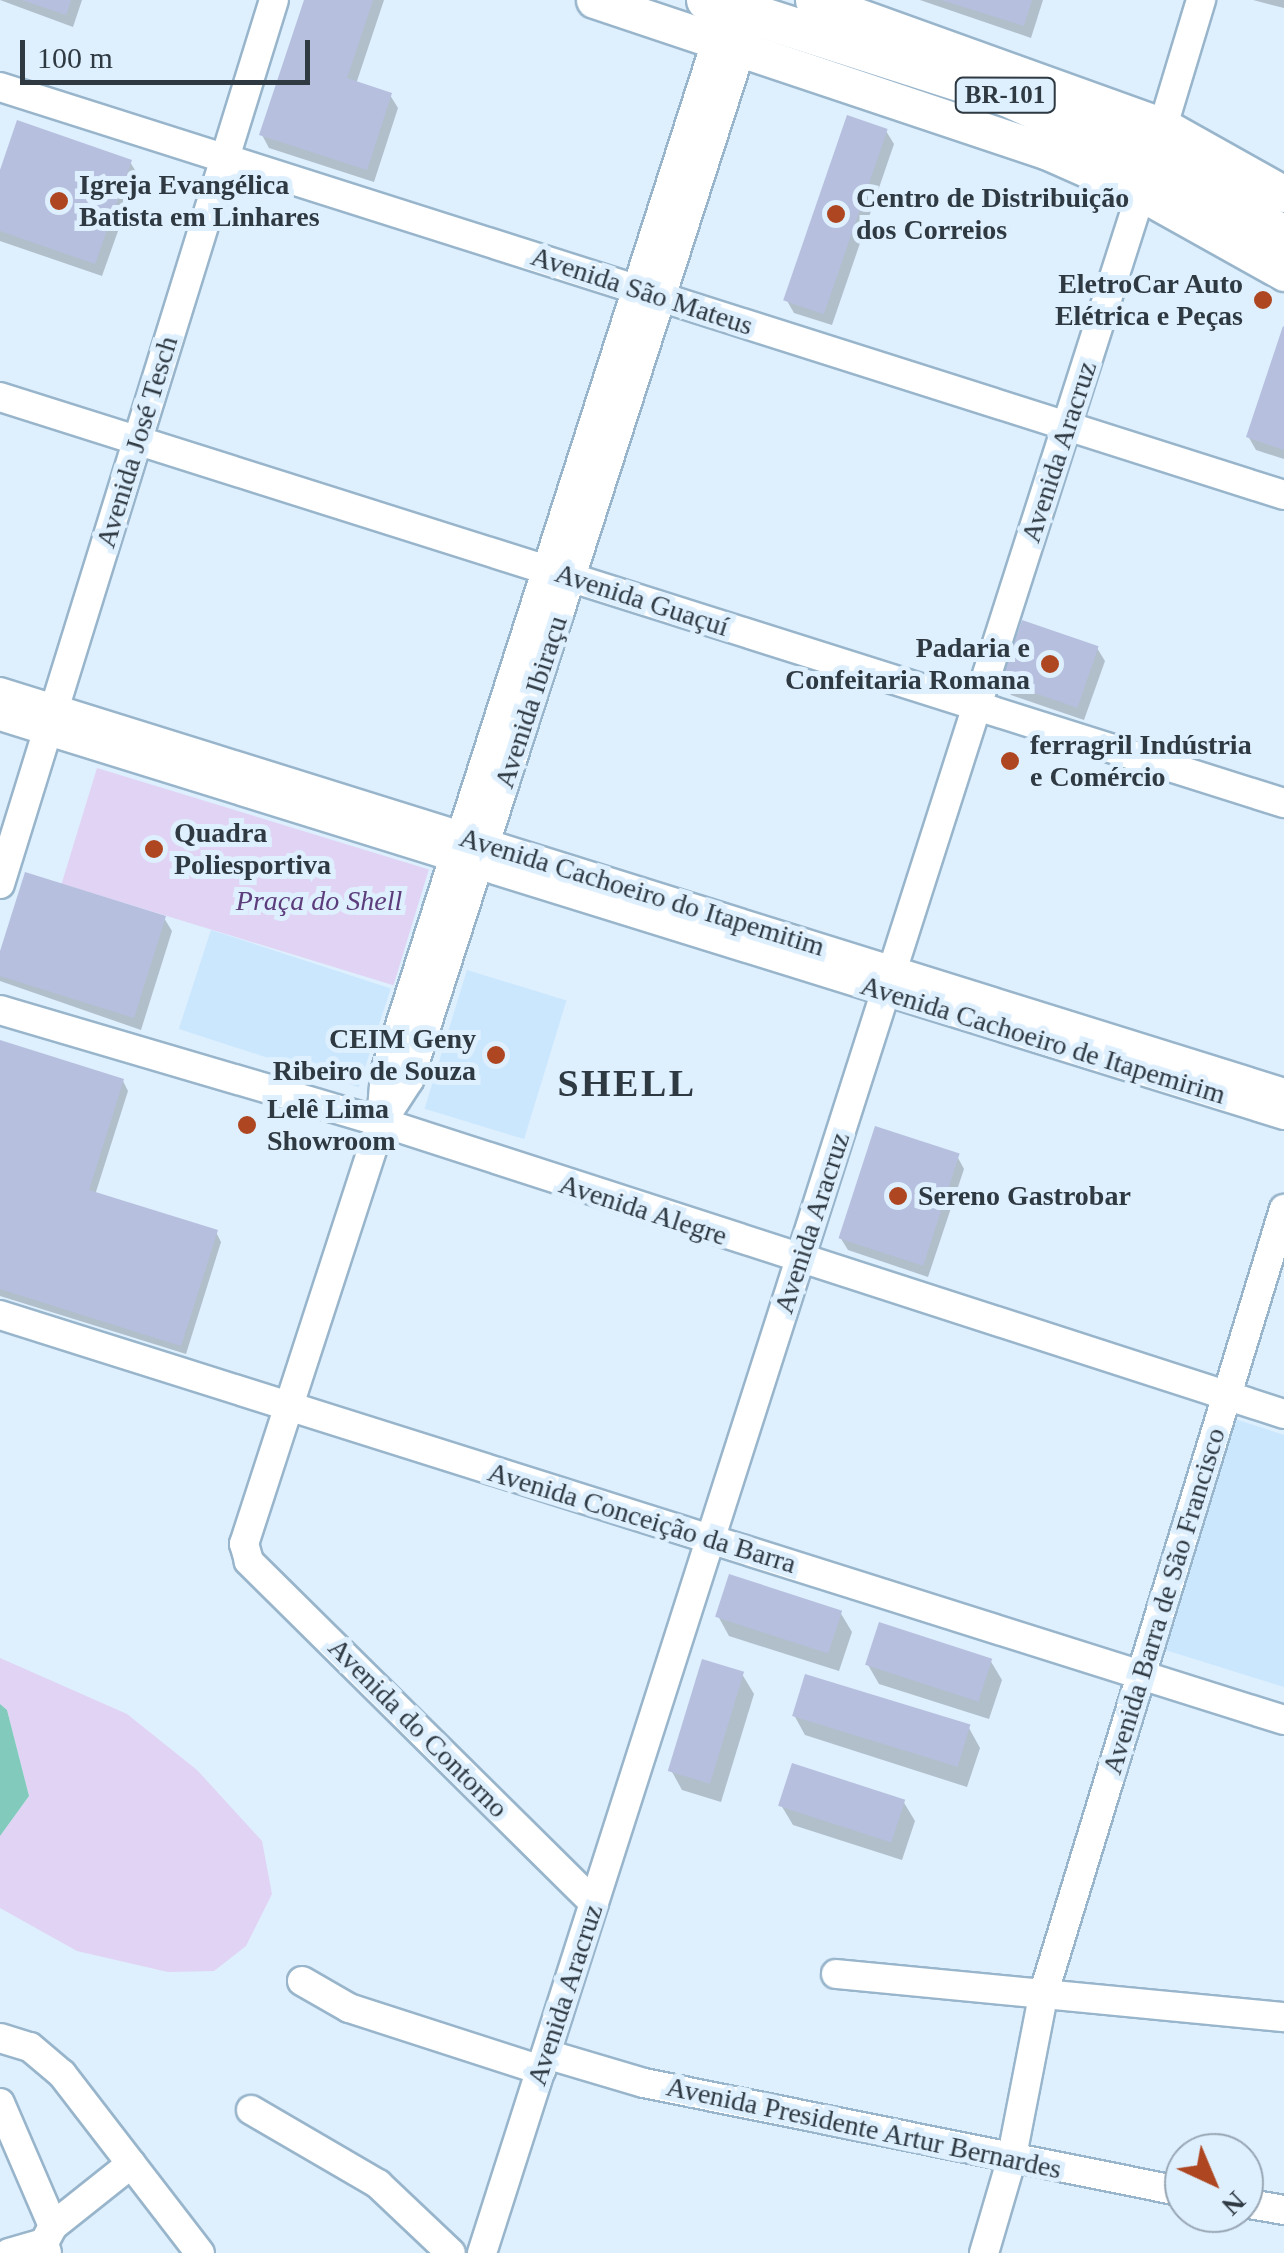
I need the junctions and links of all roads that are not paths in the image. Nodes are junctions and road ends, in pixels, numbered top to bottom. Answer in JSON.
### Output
{"nodes":[{"id":1,"x":274,"y":0,"type":"edge"},
{"id":2,"x":594,"y":0,"type":"edge"},
{"id":3,"x":706,"y":0,"type":"edge"},
{"id":4,"x":813,"y":0,"type":"edge"},
{"id":5,"x":1200,"y":0,"type":"edge"},
{"id":6,"x":729,"y":43,"type":"junction"},
{"id":7,"x":0,"y":87,"type":"edge"},
{"id":8,"x":1163,"y":126,"type":"junction"},
{"id":9,"x":224,"y":158,"type":"junction"},
{"id":10,"x":1142,"y":193,"type":"junction"},
{"id":11,"x":1284,"y":194,"type":"edge"},
{"id":12,"x":1284,"y":236,"type":"edge"},
{"id":13,"x":1284,"y":273,"type":"edge"},
{"id":14,"x":649,"y":293,"type":"junction"},
{"id":15,"x":0,"y":397,"type":"edge"},
{"id":16,"x":1067,"y":426,"type":"junction"},
{"id":17,"x":138,"y":440,"type":"junction"},
{"id":18,"x":1284,"y":494,"type":"edge"},
{"id":19,"x":558,"y":573,"type":"junction"},
{"id":20,"x":0,"y":692,"type":"edge"},
{"id":21,"x":977,"y":706,"type":"junction"},
{"id":22,"x":0,"y":716,"type":"edge"},
{"id":23,"x":51,"y":720,"type":"junction"},
{"id":24,"x":1284,"y":802,"type":"edge"},
{"id":25,"x":470,"y":850,"type":"junction"},
{"id":26,"x":0,"y":884,"type":"edge"},
{"id":27,"x":889,"y":981,"type":"junction"},
{"id":28,"x":0,"y":1010,"type":"edge"},
{"id":29,"x":1284,"y":1093,"type":"edge"},
{"id":30,"x":1284,"y":1114,"type":"edge"},
{"id":31,"x":381,"y":1122,"type":"junction"},
{"id":32,"x":1284,"y":1210,"type":"edge"},
{"id":33,"x":799,"y":1262,"type":"junction"},
{"id":34,"x":0,"y":1316,"type":"edge"},
{"id":35,"x":1227,"y":1396,"type":"junction"},
{"id":36,"x":286,"y":1406,"type":"junction"},
{"id":37,"x":1284,"y":1414,"type":"edge"},
{"id":38,"x":710,"y":1539,"type":"junction"},
{"id":39,"x":244,"y":1553,"type":"joint"},
{"id":40,"x":1142,"y":1675,"type":"junction"},
{"id":41,"x":1284,"y":1720,"type":"edge"},
{"id":42,"x":594,"y":1902,"type":"junction"},
{"id":43,"x":836,"y":1974,"type":"dead end"},
{"id":44,"x":302,"y":1981,"type":"dead end"},
{"id":45,"x":1044,"y":1992,"type":"junction"},
{"id":46,"x":1284,"y":2017,"type":"edge"},
{"id":47,"x":0,"y":2038,"type":"edge"},
{"id":48,"x":543,"y":2062,"type":"junction"},
{"id":49,"x":0,"y":2104,"type":"edge"},
{"id":50,"x":250,"y":2110,"type":"dead end"},
{"id":51,"x":1011,"y":2161,"type":"junction"},
{"id":52,"x":131,"y":2164,"type":"junction"},
{"id":53,"x":1164,"y":2188,"type":"edge"},
{"id":54,"x":48,"y":2241,"type":"edge"},
{"id":55,"x":10,"y":2253,"type":"edge"},
{"id":56,"x":200,"y":2253,"type":"edge"},
{"id":57,"x":451,"y":2253,"type":"edge"},
{"id":58,"x":482,"y":2253,"type":"edge"},
{"id":59,"x":984,"y":2253,"type":"edge"}],
"edges":[{"from":1,"to":9,"type":"street","name":"Avenida José Tesch"},
{"from":2,"to":6,"type":"main road"},
{"from":3,"to":12,"type":"highway","number":"BR-101"},
{"from":4,"to":8,"type":"main road"},
{"from":5,"to":8,"type":"street"},
{"from":6,"to":10,"type":"main road"},
{"from":6,"to":14,"type":"street","name":"Avenida Ibiraçu"},
{"from":7,"to":9,"type":"street","name":"Avenida São Mateus"},
{"from":8,"to":11,"type":"main road"},
{"from":9,"to":14,"type":"street","name":"Avenida São Mateus"},
{"from":9,"to":17,"type":"street","name":"Avenida José Tesch"},
{"from":10,"to":13,"type":"main road"},
{"from":10,"to":16,"type":"street","name":"Avenida Aracruz"},
{"from":14,"to":16,"type":"street","name":"Avenida São Mateus"},
{"from":14,"to":19,"type":"street","name":"Avenida Ibiraçu"},
{"from":15,"to":17,"type":"street","name":"Avenida Guaçuí"},
{"from":16,"to":18,"type":"street","name":"Avenida São Mateus"},
{"from":16,"to":21,"type":"street","name":"Avenida Aracruz"},
{"from":17,"to":19,"type":"street","name":"Avenida Guaçuí"},
{"from":17,"to":23,"type":"street","name":"Avenida José Tesch"},
{"from":19,"to":21,"type":"street","name":"Avenida Guaçuí"},
{"from":19,"to":25,"type":"street","name":"Avenida Ibiraçu"},
{"from":20,"to":23,"type":"street"},
{"from":21,"to":24,"type":"street","name":"Avenida Guaçuí"},
{"from":21,"to":27,"type":"street","name":"Avenida Aracruz"},
{"from":22,"to":23,"type":"street","name":"Avenida Cachoeiro de Itapemirim"},
{"from":23,"to":25,"type":"street","name":"Avenida Cachoeiro de Itapemirim"},
{"from":23,"to":26,"type":"street","name":"Avenida José Tesch"},
{"from":25,"to":27,"type":"street","name":"Avenida Cachoeiro de Itapemirim"},
{"from":25,"to":31,"type":"street","name":"Avenida Ibiraçu"},
{"from":27,"to":29,"type":"street"},
{"from":27,"to":30,"type":"street","name":"Avenida Cachoeiro de Itapemirim"},
{"from":27,"to":33,"type":"street","name":"Avenida Aracruz"},
{"from":28,"to":31,"type":"street","name":"Avenida Alegre"},
{"from":31,"to":33,"type":"street","name":"Avenida Alegre"},
{"from":31,"to":36,"type":"street","name":"Avenida Ibiraçu"},
{"from":32,"to":35,"type":"street","name":"Avenida Barra de São Francisco"},
{"from":33,"to":35,"type":"street","name":"Avenida Alegre"},
{"from":33,"to":38,"type":"street","name":"Avenida Aracruz"},
{"from":34,"to":36,"type":"street","name":"Avenida Conceição da Barra"},
{"from":35,"to":37,"type":"street","name":"Avenida Alegre"},
{"from":35,"to":40,"type":"street","name":"Avenida Barra de São Francisco"},
{"from":36,"to":38,"type":"street","name":"Avenida Conceição da Barra"},
{"from":36,"to":39,"type":"street","name":"Avenida Ibiraçu"},
{"from":38,"to":40,"type":"street","name":"Avenida Conceição da Barra"},
{"from":38,"to":42,"type":"street","name":"Avenida Aracruz"},
{"from":39,"to":42,"type":"street","name":"Avenida do Contorno"},
{"from":40,"to":41,"type":"street","name":"Avenida Conceição da Barra"},
{"from":40,"to":45,"type":"street","name":"Avenida Barra de São Francisco"},
{"from":42,"to":48,"type":"street","name":"Avenida Aracruz"},
{"from":43,"to":45,"type":"street"},
{"from":44,"to":48,"type":"street","name":"Avenida Presidente Artur Bernardes"},
{"from":45,"to":46,"type":"street"},
{"from":45,"to":51,"type":"street","name":"Avenida Barra de São Francisco"},
{"from":47,"to":52,"type":"street"},
{"from":48,"to":51,"type":"street","name":"Avenida Presidente Artur Bernardes"},
{"from":48,"to":58,"type":"street","name":"Avenida Aracruz"},
{"from":49,"to":54,"type":"street"},
{"from":50,"to":57,"type":"street"},
{"from":51,"to":53,"type":"street","name":"Avenida Presidente Artur Bernardes"},
{"from":51,"to":59,"type":"street","name":"Avenida Barra de São Francisco"},
{"from":52,"to":54,"type":"street"},
{"from":52,"to":56,"type":"street"},
{"from":54,"to":55,"type":"street"}]}
